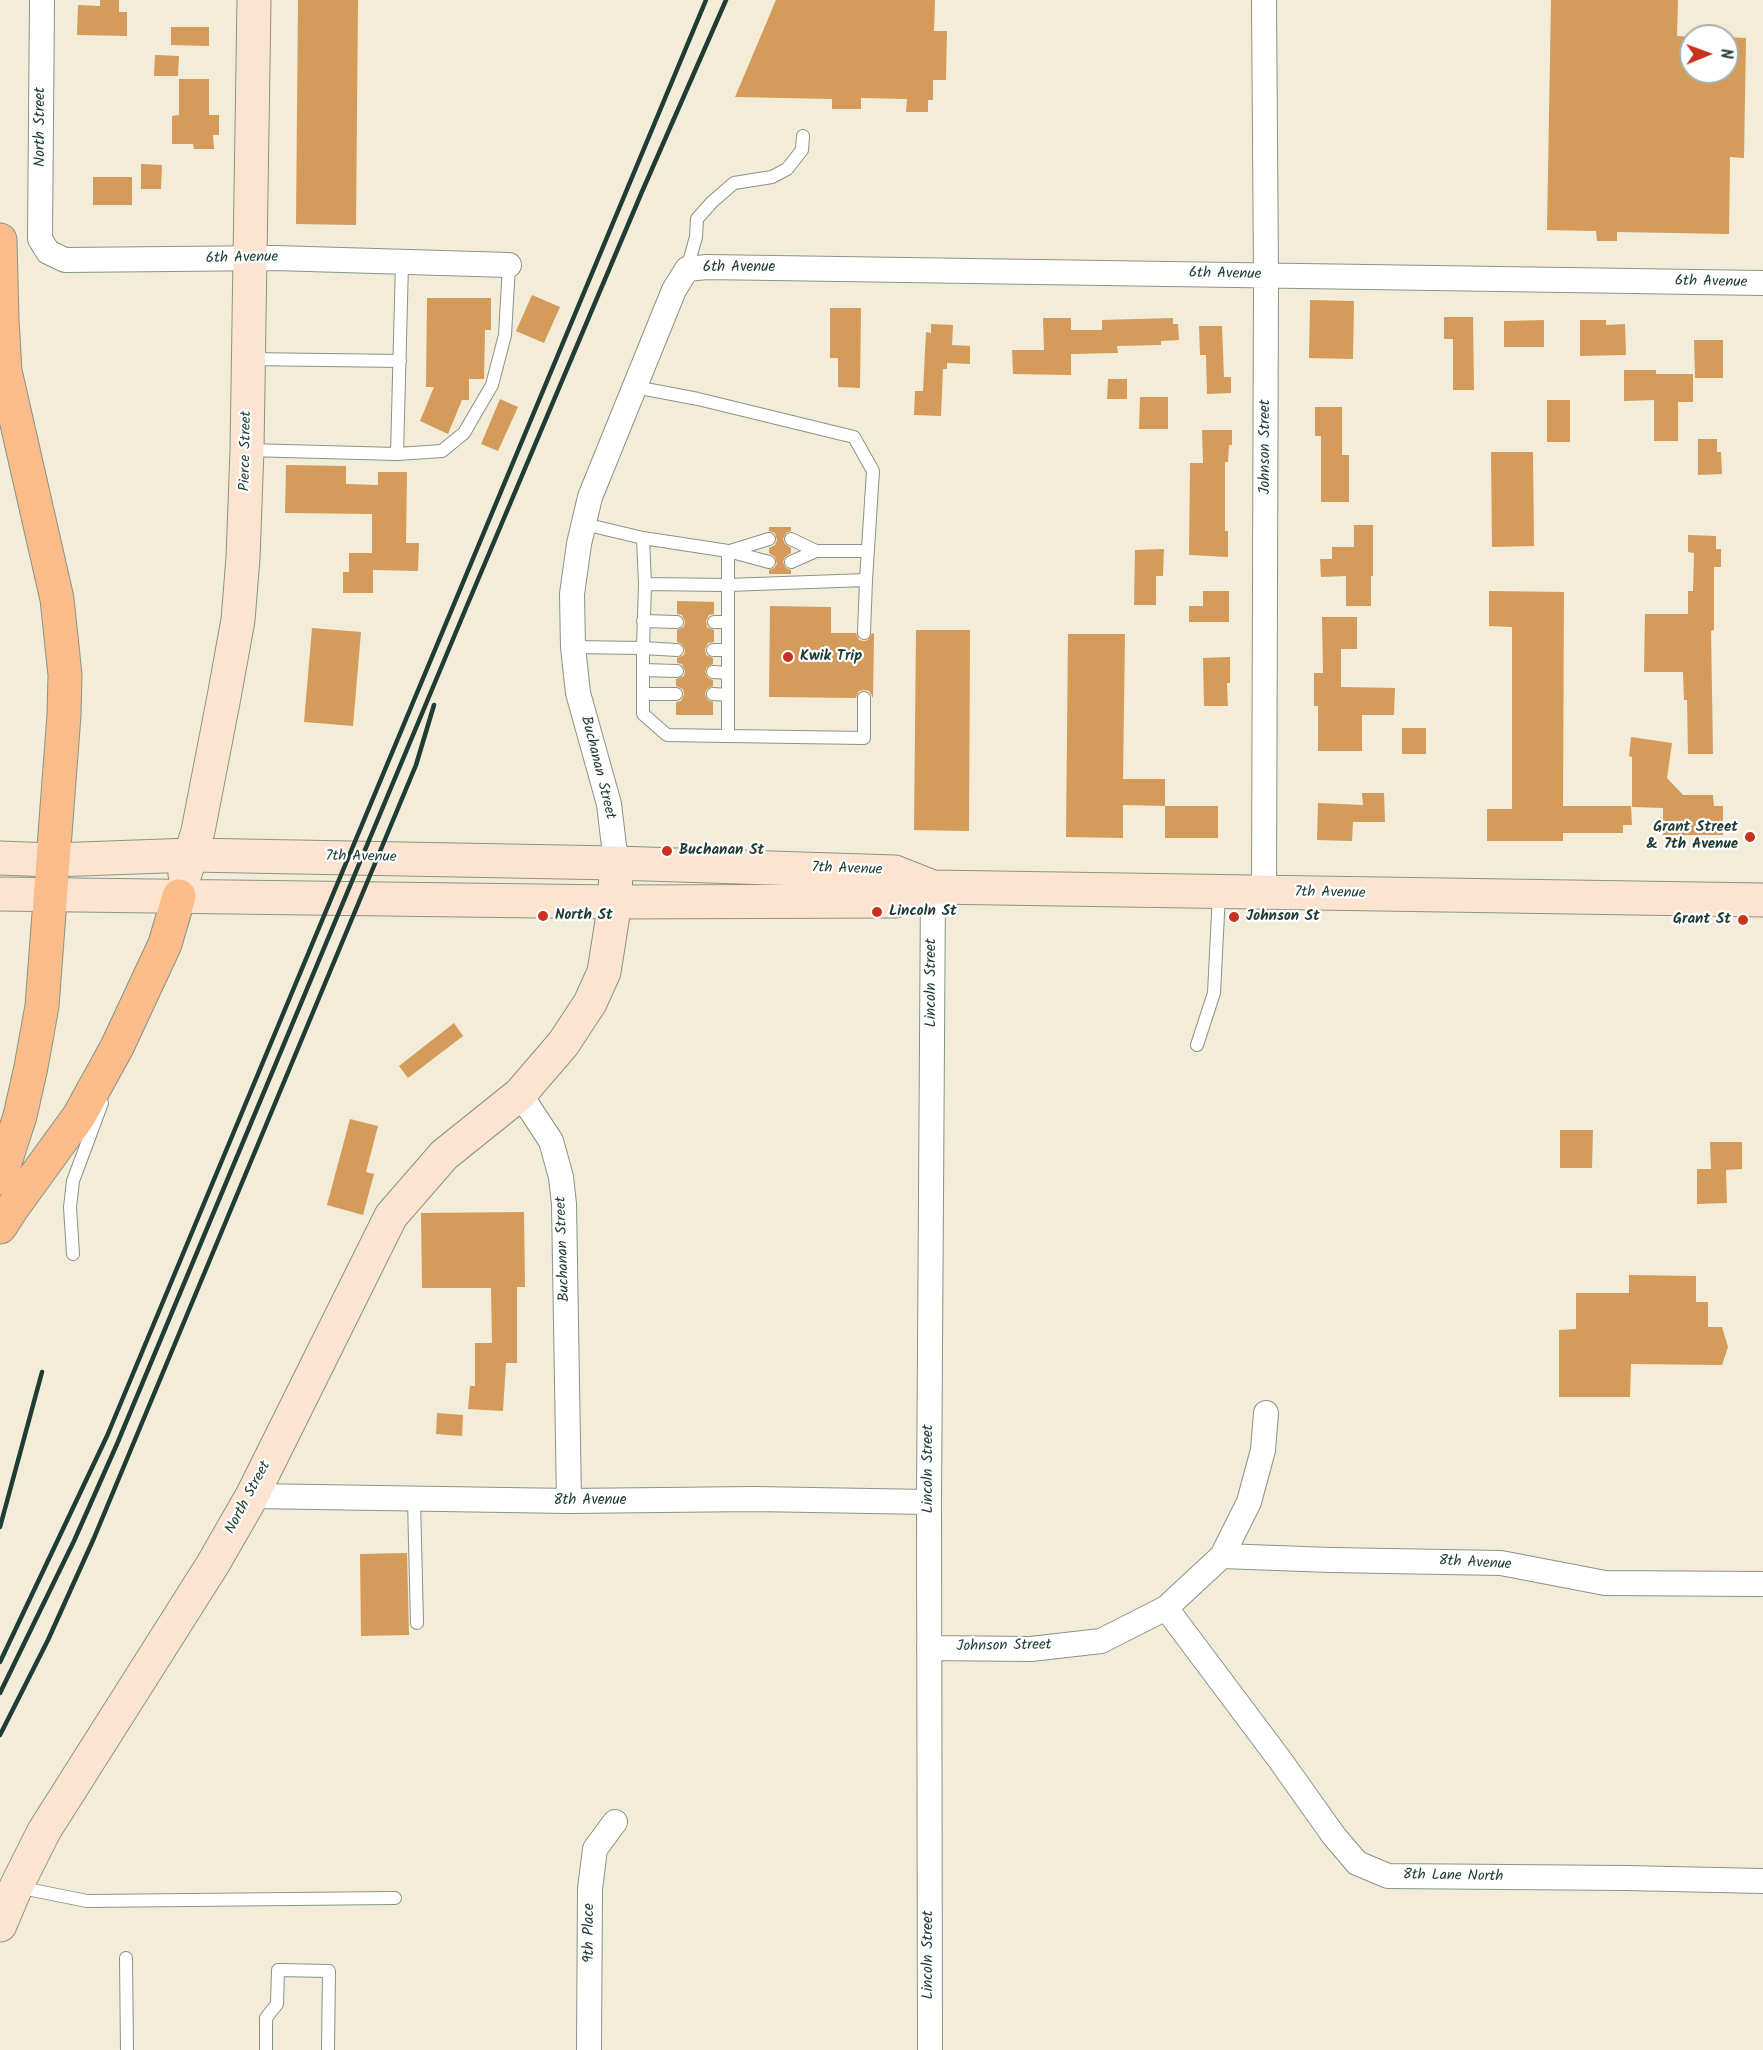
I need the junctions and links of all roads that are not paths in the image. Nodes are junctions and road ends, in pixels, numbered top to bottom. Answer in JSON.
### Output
{"nodes":[{"id":1,"x":42,"y":0,"type":"edge"},
{"id":2,"x":254,"y":0,"type":"edge"},
{"id":3,"x":1264,"y":0,"type":"edge"},
{"id":4,"x":803,"y":136,"type":"dead end"},
{"id":5,"x":0,"y":240,"type":"edge"},
{"id":6,"x":48,"y":252,"type":"joint"},
{"id":7,"x":250,"y":259,"type":"junction"},
{"id":8,"x":402,"y":263,"type":"junction"},
{"id":9,"x":509,"y":265,"type":"joint"},
{"id":10,"x":687,"y":269,"type":"junction"},
{"id":11,"x":1266,"y":276,"type":"junction"},
{"id":12,"x":1763,"y":283,"type":"edge"},
{"id":13,"x":249,"y":359,"type":"junction"},
{"id":14,"x":400,"y":361,"type":"junction"},
{"id":15,"x":635,"y":387,"type":"junction"},
{"id":16,"x":247,"y":450,"type":"junction"},
{"id":17,"x":397,"y":454,"type":"junction"},
{"id":18,"x":584,"y":524,"type":"junction"},
{"id":19,"x":643,"y":538,"type":"junction"},
{"id":20,"x":791,"y":538,"type":"dead end"},
{"id":21,"x":769,"y":539,"type":"dead end"},
{"id":22,"x":729,"y":551,"type":"junction"},
{"id":23,"x":816,"y":551,"type":"junction"},
{"id":24,"x":868,"y":551,"type":"junction"},
{"id":25,"x":769,"y":562,"type":"dead end"},
{"id":26,"x":790,"y":562,"type":"dead end"},
{"id":27,"x":866,"y":580,"type":"junction"},
{"id":28,"x":645,"y":584,"type":"junction"},
{"id":29,"x":728,"y":585,"type":"junction"},
{"id":30,"x":643,"y":621,"type":"junction"},
{"id":31,"x":677,"y":622,"type":"dead end"},
{"id":32,"x":714,"y":622,"type":"dead end"},
{"id":33,"x":728,"y":622,"type":"junction"},
{"id":34,"x":864,"y":633,"type":"dead end"},
{"id":35,"x":573,"y":647,"type":"junction"},
{"id":36,"x":643,"y":648,"type":"junction"},
{"id":37,"x":677,"y":650,"type":"dead end"},
{"id":38,"x":713,"y":650,"type":"dead end"},
{"id":39,"x":728,"y":650,"type":"junction"},
{"id":40,"x":643,"y":670,"type":"junction"},
{"id":41,"x":676,"y":671,"type":"dead end"},
{"id":42,"x":713,"y":672,"type":"dead end"},
{"id":43,"x":728,"y":673,"type":"junction"},
{"id":44,"x":643,"y":694,"type":"junction"},
{"id":45,"x":676,"y":694,"type":"dead end"},
{"id":46,"x":713,"y":694,"type":"dead end"},
{"id":47,"x":728,"y":695,"type":"junction"},
{"id":48,"x":864,"y":698,"type":"dead end"},
{"id":49,"x":728,"y":736,"type":"junction"},
{"id":50,"x":191,"y":855,"type":"junction"},
{"id":51,"x":0,"y":858,"type":"edge"},
{"id":52,"x":53,"y":860,"type":"junction"},
{"id":53,"x":616,"y":863,"type":"junction"},
{"id":54,"x":933,"y":887,"type":"junction"},
{"id":55,"x":1219,"y":893,"type":"junction"},
{"id":56,"x":0,"y":894,"type":"edge"},
{"id":57,"x":52,"y":894,"type":"junction"},
{"id":58,"x":1264,"y":894,"type":"junction"},
{"id":59,"x":179,"y":896,"type":"junction"},
{"id":60,"x":1763,"y":900,"type":"edge"},
{"id":61,"x":615,"y":903,"type":"junction"},
{"id":62,"x":1197,"y":1045,"type":"dead end"},
{"id":63,"x":117,"y":1047,"type":"junction"},
{"id":64,"x":520,"y":1094,"type":"junction"},
{"id":65,"x":0,"y":1178,"type":"edge"},
{"id":66,"x":0,"y":1227,"type":"edge"},
{"id":67,"x":73,"y":1254,"type":"dead end"},
{"id":68,"x":1266,"y":1413,"type":"dead end"},
{"id":69,"x":252,"y":1496,"type":"junction"},
{"id":70,"x":414,"y":1500,"type":"junction"},
{"id":71,"x":569,"y":1502,"type":"junction"},
{"id":72,"x":929,"y":1502,"type":"junction"},
{"id":73,"x":1222,"y":1556,"type":"junction"},
{"id":74,"x":1763,"y":1584,"type":"edge"},
{"id":75,"x":1166,"y":1608,"type":"junction"},
{"id":76,"x":417,"y":1623,"type":"dead end"},
{"id":77,"x":929,"y":1648,"type":"junction"},
{"id":78,"x":615,"y":1822,"type":"dead end"},
{"id":79,"x":1763,"y":1881,"type":"edge"},
{"id":80,"x":395,"y":1898,"type":"dead end"},
{"id":81,"x":6,"y":1908,"type":"edge"},
{"id":82,"x":126,"y":1958,"type":"dead end"},
{"id":83,"x":127,"y":2050,"type":"edge"},
{"id":84,"x":266,"y":2050,"type":"edge"},
{"id":85,"x":328,"y":2050,"type":"edge"},
{"id":86,"x":589,"y":2050,"type":"edge"},
{"id":87,"x":930,"y":2050,"type":"edge"}],
"edges":[{"from":1,"to":6,"type":"street","name":"North Street"},
{"from":2,"to":7,"type":"street","name":"Pierce Street"},
{"from":3,"to":11,"type":"street","name":"Johnson Street"},
{"from":4,"to":10,"type":"lane"},
{"from":5,"to":52,"type":"highway"},
{"from":6,"to":7,"type":"street","name":"6th Avenue"},
{"from":7,"to":8,"type":"street","name":"6th Avenue"},
{"from":7,"to":13,"type":"street","name":"Pierce Street"},
{"from":8,"to":9,"type":"street","name":"6th Avenue"},
{"from":8,"to":14,"type":"lane"},
{"from":9,"to":17,"type":"lane"},
{"from":10,"to":11,"type":"street","name":"6th Avenue"},
{"from":10,"to":15,"type":"street","name":"Buchanan Street"},
{"from":11,"to":12,"type":"street","name":"6th Avenue"},
{"from":11,"to":58,"type":"street","name":"Johnson Street"},
{"from":13,"to":14,"type":"lane"},
{"from":13,"to":16,"type":"street","name":"Pierce Street"},
{"from":14,"to":17,"type":"lane"},
{"from":15,"to":18,"type":"street","name":"Buchanan Street"},
{"from":15,"to":24,"type":"lane"},
{"from":16,"to":17,"type":"lane"},
{"from":16,"to":50,"type":"street","name":"Pierce Street"},
{"from":18,"to":19,"type":"lane"},
{"from":18,"to":35,"type":"street","name":"Buchanan Street"},
{"from":19,"to":22,"type":"lane"},
{"from":19,"to":28,"type":"lane"},
{"from":20,"to":23,"type":"lane"},
{"from":21,"to":22,"type":"lane"},
{"from":22,"to":25,"type":"lane"},
{"from":22,"to":29,"type":"lane"},
{"from":23,"to":24,"type":"lane"},
{"from":23,"to":26,"type":"lane"},
{"from":24,"to":27,"type":"lane"},
{"from":27,"to":29,"type":"lane"},
{"from":27,"to":34,"type":"lane"},
{"from":28,"to":29,"type":"lane"},
{"from":28,"to":30,"type":"lane"},
{"from":29,"to":33,"type":"lane"},
{"from":30,"to":31,"type":"lane"},
{"from":30,"to":36,"type":"lane"},
{"from":32,"to":33,"type":"lane"},
{"from":33,"to":39,"type":"lane"},
{"from":35,"to":36,"type":"lane"},
{"from":35,"to":53,"type":"street","name":"Buchanan Street"},
{"from":36,"to":37,"type":"lane"},
{"from":36,"to":40,"type":"lane"},
{"from":38,"to":39,"type":"lane"},
{"from":39,"to":43,"type":"lane"},
{"from":40,"to":41,"type":"lane"},
{"from":40,"to":44,"type":"lane"},
{"from":42,"to":43,"type":"lane"},
{"from":43,"to":47,"type":"lane"},
{"from":44,"to":45,"type":"lane"},
{"from":44,"to":49,"type":"lane"},
{"from":46,"to":47,"type":"lane"},
{"from":47,"to":49,"type":"lane"},
{"from":48,"to":49,"type":"lane"},
{"from":50,"to":52,"type":"street","name":"7th Avenue"},
{"from":50,"to":53,"type":"street","name":"7th Avenue"},
{"from":50,"to":59,"type":"street","name":"Pierce Street"},
{"from":51,"to":52,"type":"street","name":"7th Avenue"},
{"from":52,"to":57,"type":"highway"},
{"from":53,"to":54,"type":"street","name":"7th Avenue"},
{"from":53,"to":61,"type":"street","name":"Buchanan Street"},
{"from":54,"to":55,"type":"street","name":"7th Avenue"},
{"from":54,"to":61,"type":"street"},
{"from":54,"to":72,"type":"street","name":"Lincoln Street"},
{"from":55,"to":58,"type":"street","name":"7th Avenue"},
{"from":55,"to":62,"type":"lane"},
{"from":56,"to":57,"type":"street"},
{"from":57,"to":59,"type":"street"},
{"from":57,"to":65,"type":"highway"},
{"from":58,"to":60,"type":"street","name":"7th Avenue"},
{"from":59,"to":61,"type":"street"},
{"from":59,"to":63,"type":"highway"},
{"from":61,"to":64,"type":"street","name":"Buchanan Street"},
{"from":63,"to":66,"type":"highway"},
{"from":63,"to":67,"type":"lane"},
{"from":64,"to":69,"type":"street","name":"North Street"},
{"from":64,"to":71,"type":"street","name":"Buchanan Street"},
{"from":68,"to":73,"type":"street","name":"Johnson Street"},
{"from":69,"to":70,"type":"street","name":"8th Avenue"},
{"from":69,"to":81,"type":"street","name":"North Street"},
{"from":70,"to":71,"type":"street","name":"8th Avenue"},
{"from":70,"to":76,"type":"lane"},
{"from":71,"to":72,"type":"street","name":"8th Avenue"},
{"from":72,"to":77,"type":"street","name":"Lincoln Street"},
{"from":73,"to":74,"type":"street","name":"8th Avenue"},
{"from":73,"to":75,"type":"street","name":"Johnson Street"},
{"from":75,"to":77,"type":"street","name":"Johnson Street"},
{"from":75,"to":79,"type":"street","name":"8th Lane North"},
{"from":77,"to":87,"type":"street","name":"Lincoln Street"},
{"from":78,"to":86,"type":"street","name":"9th Place"},
{"from":80,"to":81,"type":"lane"},
{"from":82,"to":83,"type":"lane"},
{"from":84,"to":85,"type":"lane"}]}
